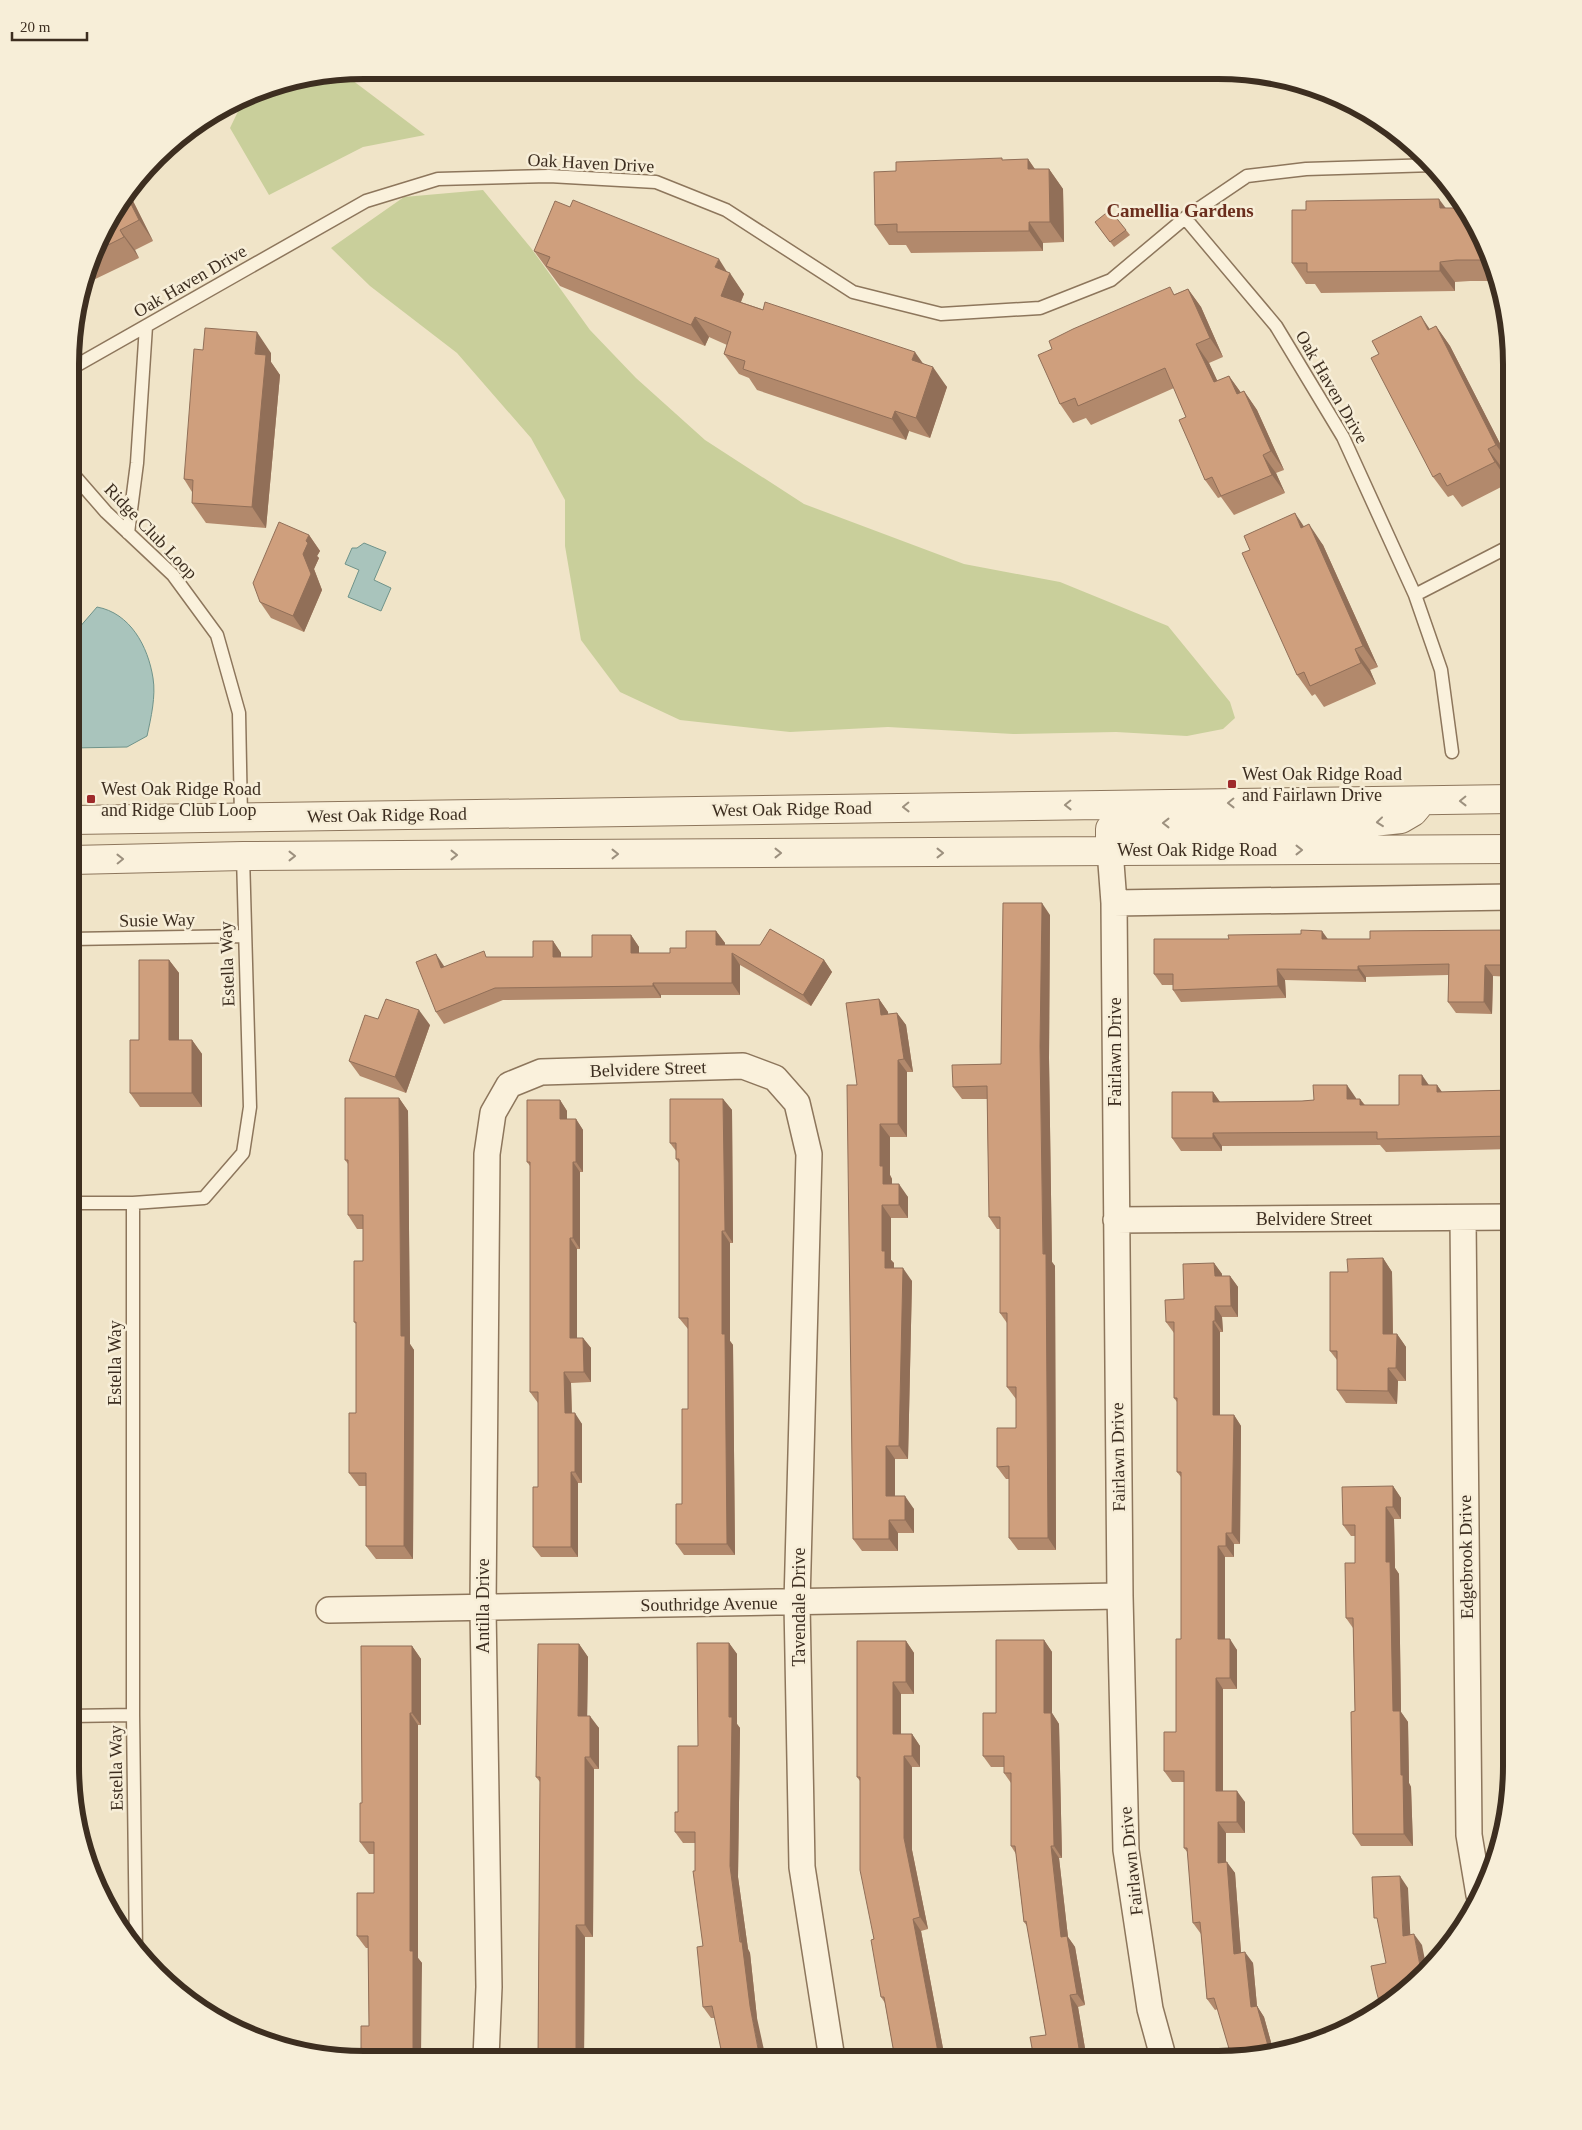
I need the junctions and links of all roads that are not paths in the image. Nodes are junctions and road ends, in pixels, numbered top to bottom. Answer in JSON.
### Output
{"nodes":[{"id":1,"x":1423,"y":165,"type":"edge"},
{"id":2,"x":1184,"y":218,"type":"junction"},
{"id":3,"x":146,"y":326,"type":"junction"},
{"id":4,"x":79,"y":364,"type":"edge"},
{"id":5,"x":79,"y":481,"type":"edge"},
{"id":6,"x":128,"y":533,"type":"junction"},
{"id":7,"x":1503,"y":550,"type":"edge"},
{"id":8,"x":1415,"y":595,"type":"junction"},
{"id":9,"x":1452,"y":752,"type":"dead end"},
{"id":10,"x":1503,"y":799,"type":"edge"},
{"id":11,"x":1422,"y":802,"type":"junction"},
{"id":12,"x":241,"y":818,"type":"junction"},
{"id":13,"x":79,"y":820,"type":"edge"},
{"id":14,"x":1503,"y":849,"type":"edge"},
{"id":15,"x":1110,"y":850,"type":"junction"},
{"id":16,"x":243,"y":856,"type":"junction"},
{"id":17,"x":79,"y":860,"type":"edge"},
{"id":18,"x":1503,"y":897,"type":"edge"},
{"id":19,"x":1114,"y":902,"type":"junction"},
{"id":20,"x":244,"y":936,"type":"junction"},
{"id":21,"x":79,"y":939,"type":"edge"},
{"id":22,"x":487,"y":1154,"type":"joint"},
{"id":23,"x":809,"y":1154,"type":"joint"},
{"id":24,"x":79,"y":1203,"type":"edge"},
{"id":25,"x":133,"y":1204,"type":"junction"},
{"id":26,"x":1503,"y":1217,"type":"edge"},
{"id":27,"x":1463,"y":1218,"type":"junction"},
{"id":28,"x":1116,"y":1220,"type":"junction"},
{"id":29,"x":1120,"y":1596,"type":"junction"},
{"id":30,"x":798,"y":1603,"type":"junction"},
{"id":31,"x":482,"y":1608,"type":"junction"},
{"id":32,"x":329,"y":1610,"type":"dead end"},
{"id":33,"x":133,"y":1715,"type":"junction"},
{"id":34,"x":79,"y":1716,"type":"edge"},
{"id":35,"x":1477,"y":1885,"type":"edge"},
{"id":36,"x":136,"y":1937,"type":"edge"},
{"id":37,"x":486,"y":2051,"type":"edge"},
{"id":38,"x":831,"y":2051,"type":"edge"},
{"id":39,"x":1162,"y":2051,"type":"edge"}],
"edges":[{"from":1,"to":2,"type":"lane","name":"Oak Haven Drive"},
{"from":2,"to":3,"type":"lane","name":"Oak Haven Drive"},
{"from":2,"to":8,"type":"lane","name":"Oak Haven Drive"},
{"from":3,"to":4,"type":"lane","name":"Oak Haven Drive"},
{"from":3,"to":6,"type":"lane"},
{"from":5,"to":6,"type":"lane","name":"Ridge Club Loop"},
{"from":6,"to":12,"type":"lane","name":"Ridge Club Loop"},
{"from":7,"to":8,"type":"lane"},
{"from":8,"to":9,"type":"lane","name":"Oak Haven Drive"},
{"from":10,"to":11,"type":"street","name":"West Oak Ridge Road","one_way":true},
{"from":11,"to":12,"type":"street","name":"West Oak Ridge Road","one_way":true},
{"from":11,"to":15,"type":"street","one_way":true},
{"from":12,"to":13,"type":"street","name":"West Oak Ridge Road"},
{"from":12,"to":16,"type":"street"},
{"from":15,"to":14,"type":"street","name":"West Oak Ridge Road","one_way":true},
{"from":16,"to":15,"type":"street","name":"West Oak Ridge Road","one_way":true},
{"from":15,"to":19,"type":"street","name":"Fairlawn Drive"},
{"from":17,"to":16,"type":"street","name":"West Oak Ridge Road","one_way":true},
{"from":16,"to":20,"type":"lane","name":"Estella Way"},
{"from":18,"to":19,"type":"street"},
{"from":19,"to":28,"type":"street","name":"Fairlawn Drive"},
{"from":20,"to":21,"type":"lane","name":"Susie Way"},
{"from":20,"to":25,"type":"lane","name":"Estella Way"},
{"from":22,"to":23,"type":"street","name":"Belvidere Street"},
{"from":22,"to":31,"type":"street","name":"Antilla Drive"},
{"from":23,"to":30,"type":"street","name":"Tavendale Drive"},
{"from":24,"to":25,"type":"lane"},
{"from":25,"to":33,"type":"lane","name":"Estella Way"},
{"from":26,"to":27,"type":"street","name":"Belvidere Street"},
{"from":27,"to":28,"type":"street","name":"Belvidere Street"},
{"from":27,"to":35,"type":"street","name":"Edgebrook Drive"},
{"from":28,"to":29,"type":"street","name":"Fairlawn Drive"},
{"from":29,"to":30,"type":"street","name":"Southridge Avenue"},
{"from":29,"to":39,"type":"street","name":"Fairlawn Drive"},
{"from":30,"to":31,"type":"street","name":"Southridge Avenue"},
{"from":30,"to":38,"type":"street","name":"Tavendale Drive"},
{"from":31,"to":32,"type":"street","name":"Southridge Avenue"},
{"from":31,"to":37,"type":"street","name":"Antilla Drive"},
{"from":33,"to":34,"type":"lane"},
{"from":33,"to":36,"type":"lane","name":"Estella Way"}]}
